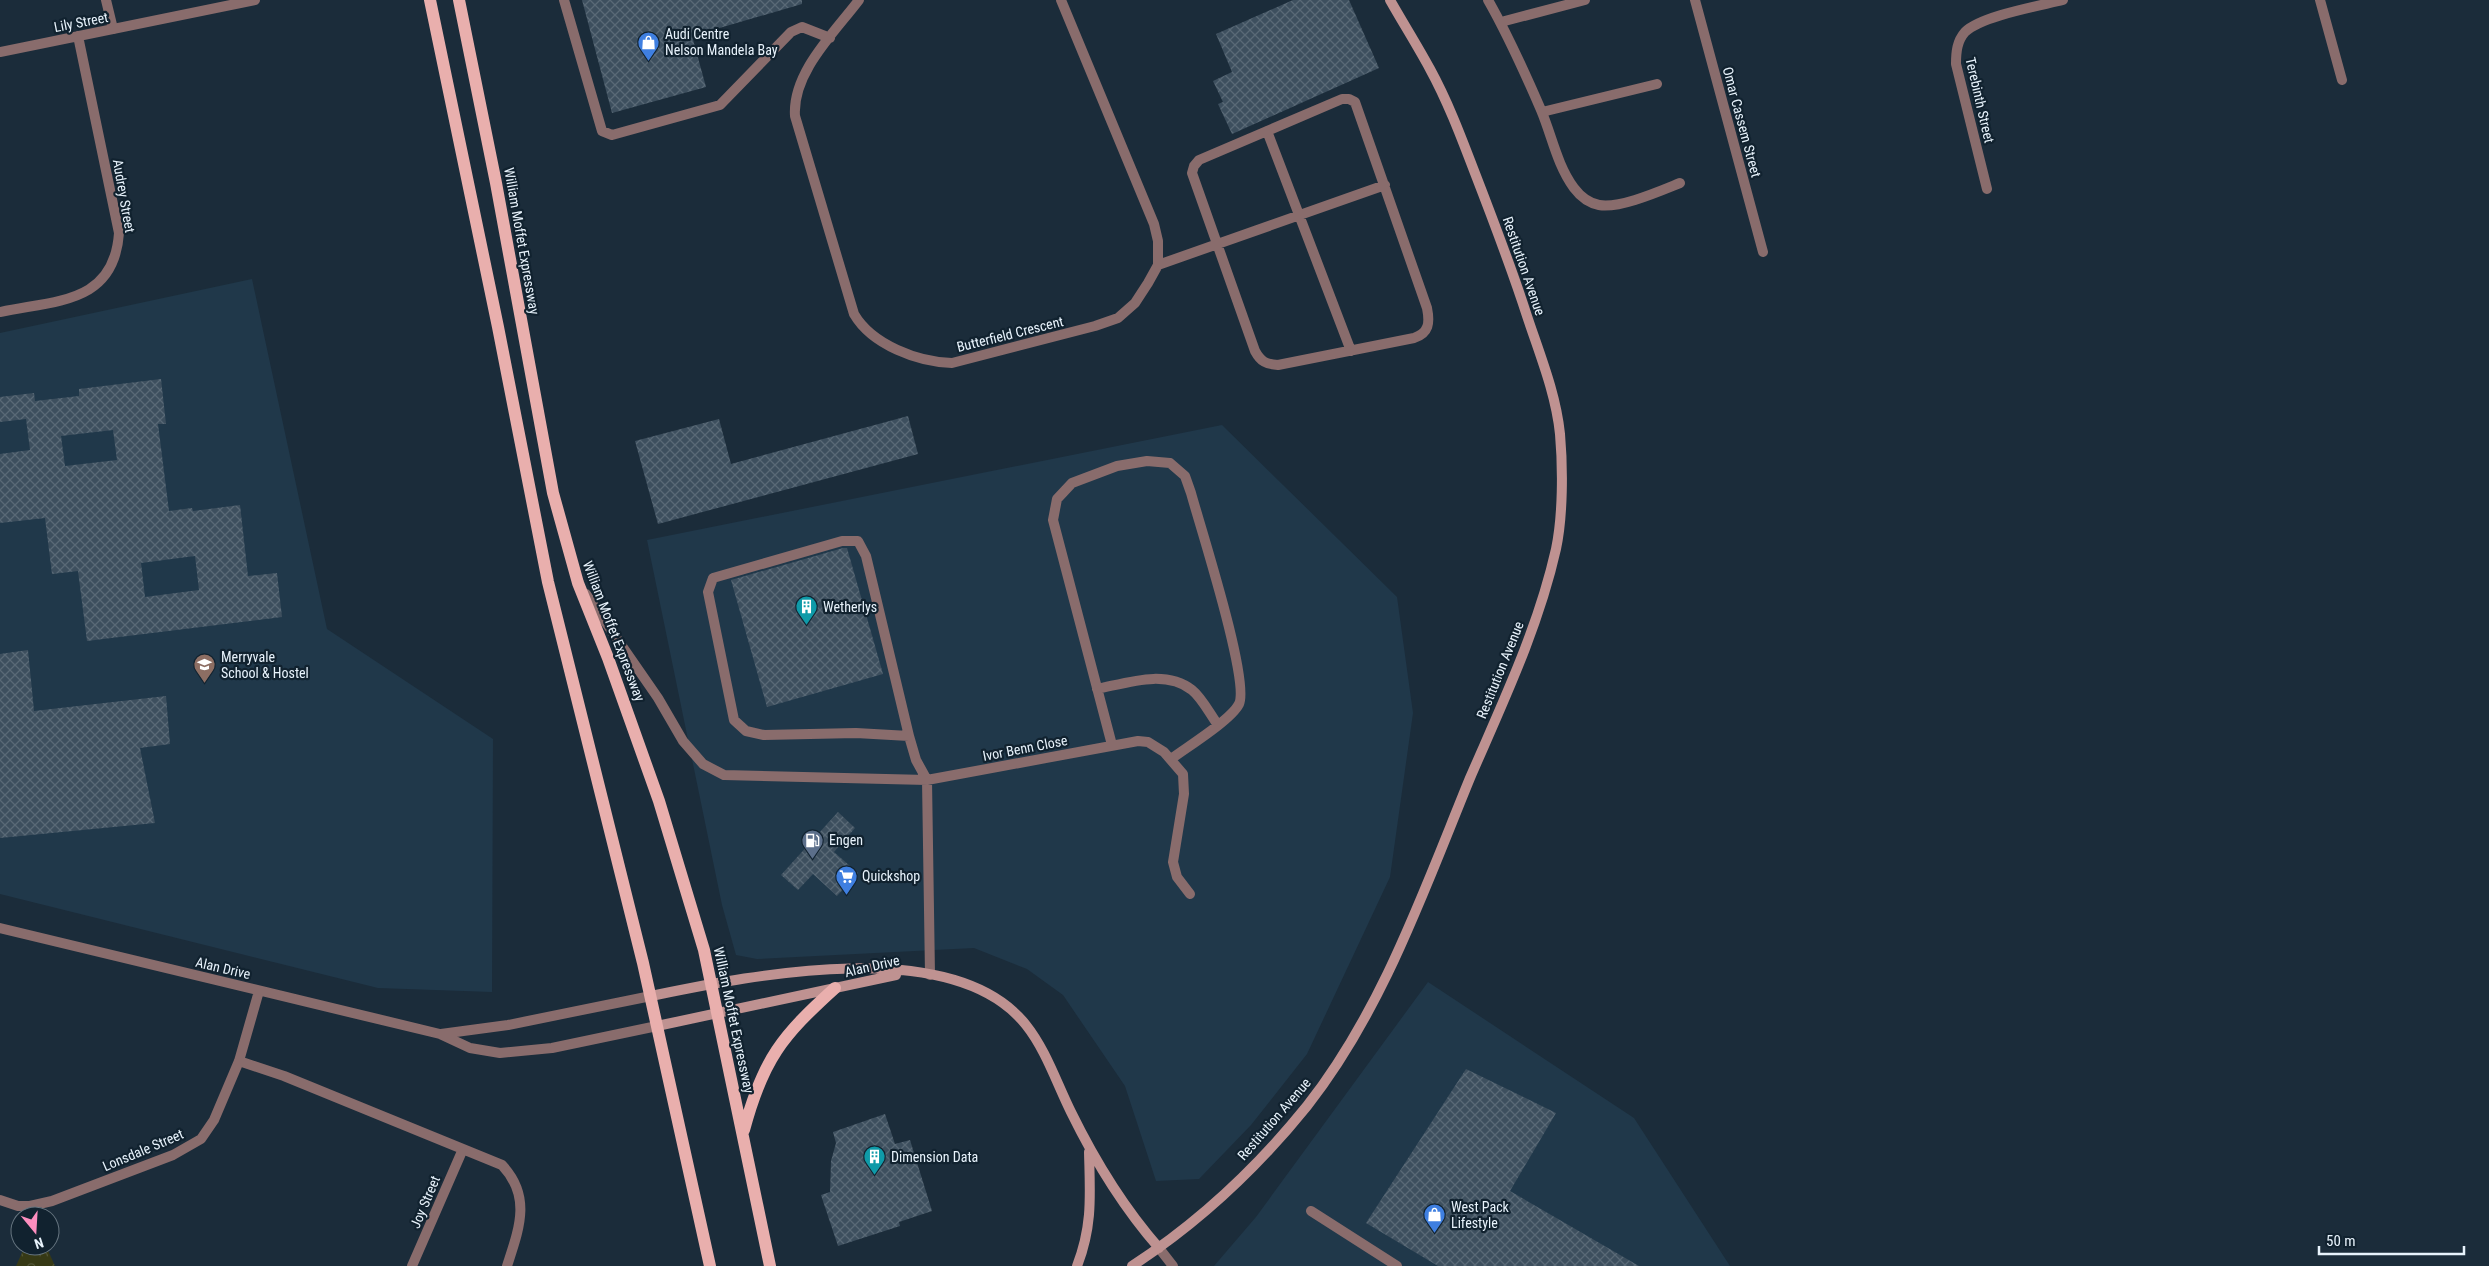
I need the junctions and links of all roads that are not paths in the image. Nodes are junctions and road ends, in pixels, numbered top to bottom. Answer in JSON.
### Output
{"nodes":[{"id":1,"x":106,"y":0,"type":"edge"},
{"id":2,"x":255,"y":0,"type":"edge"},
{"id":3,"x":430,"y":0,"type":"edge"},
{"id":4,"x":459,"y":0,"type":"edge"},
{"id":5,"x":564,"y":0,"type":"edge"},
{"id":6,"x":859,"y":0,"type":"edge"},
{"id":7,"x":1061,"y":0,"type":"edge"},
{"id":8,"x":1390,"y":0,"type":"edge"},
{"id":9,"x":1488,"y":0,"type":"edge"},
{"id":10,"x":1586,"y":0,"type":"edge"},
{"id":11,"x":1695,"y":0,"type":"edge"},
{"id":12,"x":2063,"y":0,"type":"edge"},
{"id":13,"x":2320,"y":0,"type":"edge"},
{"id":14,"x":1501,"y":22,"type":"junction"},
{"id":15,"x":113,"y":29,"type":"junction"},
{"id":16,"x":78,"y":36,"type":"junction"},
{"id":17,"x":830,"y":38,"type":"junction"},
{"id":18,"x":0,"y":52,"type":"edge"},
{"id":19,"x":2342,"y":80,"type":"dead end"},
{"id":20,"x":1657,"y":84,"type":"dead end"},
{"id":21,"x":1542,"y":112,"type":"junction"},
{"id":22,"x":1267,"y":131,"type":"junction"},
{"id":23,"x":1680,"y":183,"type":"dead end"},
{"id":24,"x":1385,"y":185,"type":"junction"},
{"id":25,"x":1987,"y":189,"type":"dead end"},
{"id":26,"x":1298,"y":214,"type":"junction"},
{"id":27,"x":1218,"y":244,"type":"junction"},
{"id":28,"x":1763,"y":252,"type":"dead end"},
{"id":29,"x":1158,"y":265,"type":"junction"},
{"id":30,"x":0,"y":312,"type":"edge"},
{"id":31,"x":1350,"y":351,"type":"junction"},
{"id":32,"x":578,"y":582,"type":"junction"},
{"id":33,"x":1097,"y":689,"type":"junction"},
{"id":34,"x":1218,"y":725,"type":"junction"},
{"id":35,"x":909,"y":736,"type":"junction"},
{"id":36,"x":1112,"y":746,"type":"junction"},
{"id":37,"x":1171,"y":759,"type":"junction"},
{"id":38,"x":927,"y":780,"type":"junction"},
{"id":39,"x":1190,"y":894,"type":"dead end"},
{"id":40,"x":0,"y":928,"type":"edge"},
{"id":41,"x":909,"y":972,"type":"junction"},
{"id":42,"x":930,"y":975,"type":"junction"},
{"id":43,"x":712,"y":984,"type":"junction"},
{"id":44,"x":835,"y":988,"type":"junction"},
{"id":45,"x":258,"y":991,"type":"junction"},
{"id":46,"x":650,"y":996,"type":"junction"},
{"id":47,"x":719,"y":1013,"type":"junction"},
{"id":48,"x":657,"y":1026,"type":"junction"},
{"id":49,"x":440,"y":1034,"type":"junction"},
{"id":50,"x":239,"y":1061,"type":"junction"},
{"id":51,"x":743,"y":1132,"type":"junction"},
{"id":52,"x":1090,"y":1148,"type":"junction"},
{"id":53,"x":462,"y":1149,"type":"junction"},
{"id":54,"x":0,"y":1200,"type":"edge"},
{"id":55,"x":1311,"y":1210,"type":"dead end"},
{"id":56,"x":1159,"y":1248,"type":"junction"},
{"id":57,"x":412,"y":1266,"type":"edge"},
{"id":58,"x":507,"y":1266,"type":"edge"},
{"id":59,"x":710,"y":1266,"type":"edge"},
{"id":60,"x":770,"y":1266,"type":"edge"},
{"id":61,"x":1077,"y":1266,"type":"edge"},
{"id":62,"x":1132,"y":1266,"type":"edge"},
{"id":63,"x":1173,"y":1266,"type":"edge"},
{"id":64,"x":1397,"y":1266,"type":"edge"}],
"edges":[{"from":1,"to":15,"type":"street"},
{"from":2,"to":15,"type":"street","name":"Lily Street"},
{"from":3,"to":46,"type":"main road"},
{"from":4,"to":32,"type":"main road","name":"William Moffet Expressway"},
{"from":5,"to":17,"type":"street"},
{"from":6,"to":17,"type":"street","name":"Butterfield Crescent"},
{"from":7,"to":29,"type":"street"},
{"from":8,"to":56,"type":"street","name":"Restitution Avenue"},
{"from":9,"to":14,"type":"street"},
{"from":10,"to":14,"type":"street"},
{"from":11,"to":28,"type":"street","name":"Omar Cassem Street"},
{"from":12,"to":25,"type":"street","name":"Terebinth Street"},
{"from":13,"to":19,"type":"street"},
{"from":14,"to":21,"type":"street"},
{"from":15,"to":16,"type":"street","name":"Lily Street"},
{"from":16,"to":18,"type":"street","name":"Lily Street"},
{"from":16,"to":30,"type":"street","name":"Audrey Street"},
{"from":17,"to":29,"type":"street","name":"Butterfield Crescent"},
{"from":20,"to":21,"type":"street"},
{"from":21,"to":23,"type":"street"},
{"from":22,"to":24,"type":"street"},
{"from":22,"to":26,"type":"street"},
{"from":22,"to":27,"type":"street"},
{"from":24,"to":26,"type":"street"},
{"from":24,"to":31,"type":"street"},
{"from":26,"to":27,"type":"street"},
{"from":26,"to":31,"type":"street"},
{"from":27,"to":29,"type":"street"},
{"from":27,"to":31,"type":"street"},
{"from":32,"to":38,"type":"street","name":"Ivor Benn Close"},
{"from":32,"to":43,"type":"main road","name":"William Moffet Expressway"},
{"from":33,"to":34,"type":"street"},
{"from":33,"to":34,"type":"street"},
{"from":33,"to":36,"type":"street"},
{"from":34,"to":37,"type":"street"},
{"from":35,"to":35,"type":"street"},
{"from":35,"to":38,"type":"street"},
{"from":36,"to":37,"type":"street","name":"Ivor Benn Close"},
{"from":36,"to":38,"type":"street","name":"Ivor Benn Close"},
{"from":37,"to":39,"type":"street","name":"Ivor Benn Close"},
{"from":38,"to":42,"type":"street"},
{"from":40,"to":45,"type":"street","name":"Alan Drive"},
{"from":41,"to":42,"type":"street"},
{"from":41,"to":43,"type":"street","name":"Alan Drive"},
{"from":41,"to":44,"type":"street","name":"Alan Drive"},
{"from":42,"to":52,"type":"street"},
{"from":43,"to":46,"type":"street","name":"Alan Drive"},
{"from":43,"to":47,"type":"main road","name":"William Moffet Expressway"},
{"from":44,"to":47,"type":"street","name":"Alan Drive"},
{"from":44,"to":51,"type":"main road"},
{"from":45,"to":49,"type":"street","name":"Alan Drive"},
{"from":45,"to":50,"type":"street","name":"Lonsdale Street"},
{"from":46,"to":48,"type":"main road"},
{"from":46,"to":49,"type":"street","name":"Alan Drive"},
{"from":47,"to":48,"type":"street","name":"Alan Drive"},
{"from":47,"to":51,"type":"main road","name":"William Moffet Expressway"},
{"from":48,"to":49,"type":"street","name":"Alan Drive"},
{"from":48,"to":59,"type":"main road"},
{"from":50,"to":53,"type":"street"},
{"from":50,"to":54,"type":"street","name":"Lonsdale Street"},
{"from":51,"to":60,"type":"main road","name":"William Moffet Expressway"},
{"from":52,"to":56,"type":"street"},
{"from":52,"to":61,"type":"street"},
{"from":53,"to":57,"type":"street","name":"Joy Street"},
{"from":53,"to":58,"type":"street"},
{"from":55,"to":64,"type":"street"},
{"from":56,"to":62,"type":"street","name":"Restitution Avenue"},
{"from":56,"to":63,"type":"street"}]}
